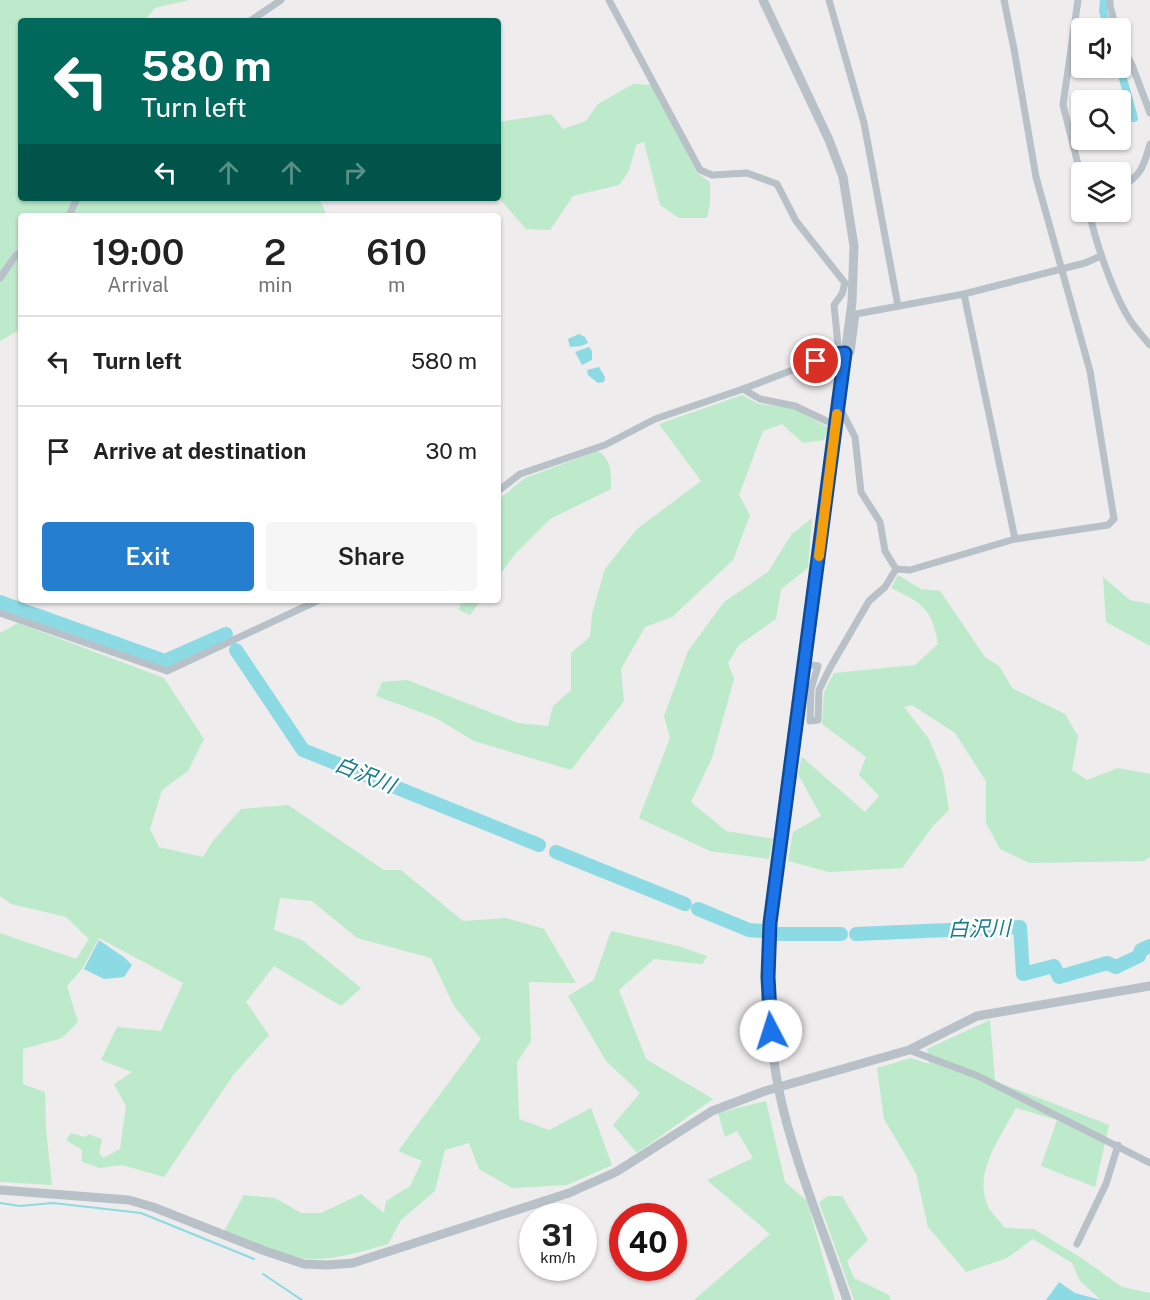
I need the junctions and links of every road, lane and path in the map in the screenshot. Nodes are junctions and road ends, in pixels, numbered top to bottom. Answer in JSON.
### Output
{"nodes":[{"id":1,"x":281,"y":0,"type":"edge"},
{"id":2,"x":609,"y":0,"type":"edge"},
{"id":3,"x":763,"y":0,"type":"edge"},
{"id":4,"x":829,"y":0,"type":"edge"},
{"id":5,"x":1004,"y":0,"type":"edge"},
{"id":6,"x":1078,"y":0,"type":"edge"},
{"id":7,"x":1110,"y":0,"type":"edge"},
{"id":8,"x":254,"y":18,"type":"edge"},
{"id":9,"x":1113,"y":18,"type":"edge"},
{"id":10,"x":1131,"y":63,"type":"edge"},
{"id":11,"x":1150,"y":113,"type":"edge"},
{"id":12,"x":1150,"y":144,"type":"edge"},
{"id":13,"x":1077,"y":162,"type":"edge"},
{"id":14,"x":1131,"y":182,"type":"edge"},
{"id":15,"x":1092,"y":222,"type":"edge"},
{"id":16,"x":18,"y":254,"type":"edge"},
{"id":17,"x":1101,"y":256,"type":"junction"},
{"id":18,"x":1061,"y":269,"type":"junction"},
{"id":19,"x":0,"y":278,"type":"edge"},
{"id":20,"x":964,"y":294,"type":"junction"},
{"id":21,"x":898,"y":306,"type":"junction"},
{"id":22,"x":1150,"y":345,"type":"edge"},
{"id":23,"x":845,"y":353,"type":"junction"},
{"id":24,"x":834,"y":354,"type":"junction"},
{"id":25,"x":743,"y":389,"type":"junction"},
{"id":26,"x":838,"y":404,"type":"junction"},
{"id":27,"x":835,"y":425,"type":"junction"},
{"id":28,"x":501,"y":489,"type":"edge"},
{"id":29,"x":1015,"y":539,"type":"junction"},
{"id":30,"x":896,"y":569,"type":"junction"},
{"id":31,"x":313,"y":603,"type":"edge"},
{"id":32,"x":0,"y":613,"type":"edge"},
{"id":33,"x":804,"y":663,"type":"junction"},
{"id":34,"x":1150,"y":986,"type":"edge"},
{"id":35,"x":909,"y":1050,"type":"junction"},
{"id":36,"x":779,"y":1087,"type":"junction"},
{"id":37,"x":1118,"y":1145,"type":"junction"},
{"id":38,"x":1150,"y":1163,"type":"edge"},
{"id":39,"x":0,"y":1190,"type":"edge"},
{"id":40,"x":1077,"y":1244,"type":"dead end"},
{"id":41,"x":847,"y":1300,"type":"edge"}],
"edges":[{"from":1,"to":8,"type":"street"},
{"from":2,"to":24,"type":"street"},
{"from":3,"to":23,"type":"street"},
{"from":4,"to":21,"type":"street"},
{"from":5,"to":18,"type":"street"},
{"from":6,"to":13,"type":"street"},
{"from":7,"to":9,"type":"street"},
{"from":10,"to":11,"type":"street"},
{"from":12,"to":14,"type":"street"},
{"from":15,"to":17,"type":"street"},
{"from":16,"to":19,"type":"street"},
{"from":17,"to":18,"type":"street"},
{"from":17,"to":22,"type":"street"},
{"from":18,"to":20,"type":"street"},
{"from":18,"to":29,"type":"street"},
{"from":20,"to":21,"type":"street"},
{"from":20,"to":29,"type":"street"},
{"from":21,"to":23,"type":"street"},
{"from":23,"to":24,"type":"street"},
{"from":23,"to":26,"type":"street"},
{"from":24,"to":25,"type":"street"},
{"from":25,"to":27,"type":"street"},
{"from":25,"to":28,"type":"street"},
{"from":26,"to":27,"type":"street"},
{"from":26,"to":30,"type":"street"},
{"from":27,"to":33,"type":"street"},
{"from":29,"to":30,"type":"street"},
{"from":30,"to":33,"type":"street"},
{"from":31,"to":32,"type":"street"},
{"from":33,"to":36,"type":"street"},
{"from":34,"to":35,"type":"street"},
{"from":35,"to":36,"type":"street"},
{"from":35,"to":37,"type":"street"},
{"from":36,"to":39,"type":"street"},
{"from":36,"to":41,"type":"street"},
{"from":37,"to":38,"type":"street"},
{"from":37,"to":40,"type":"street"}]}
